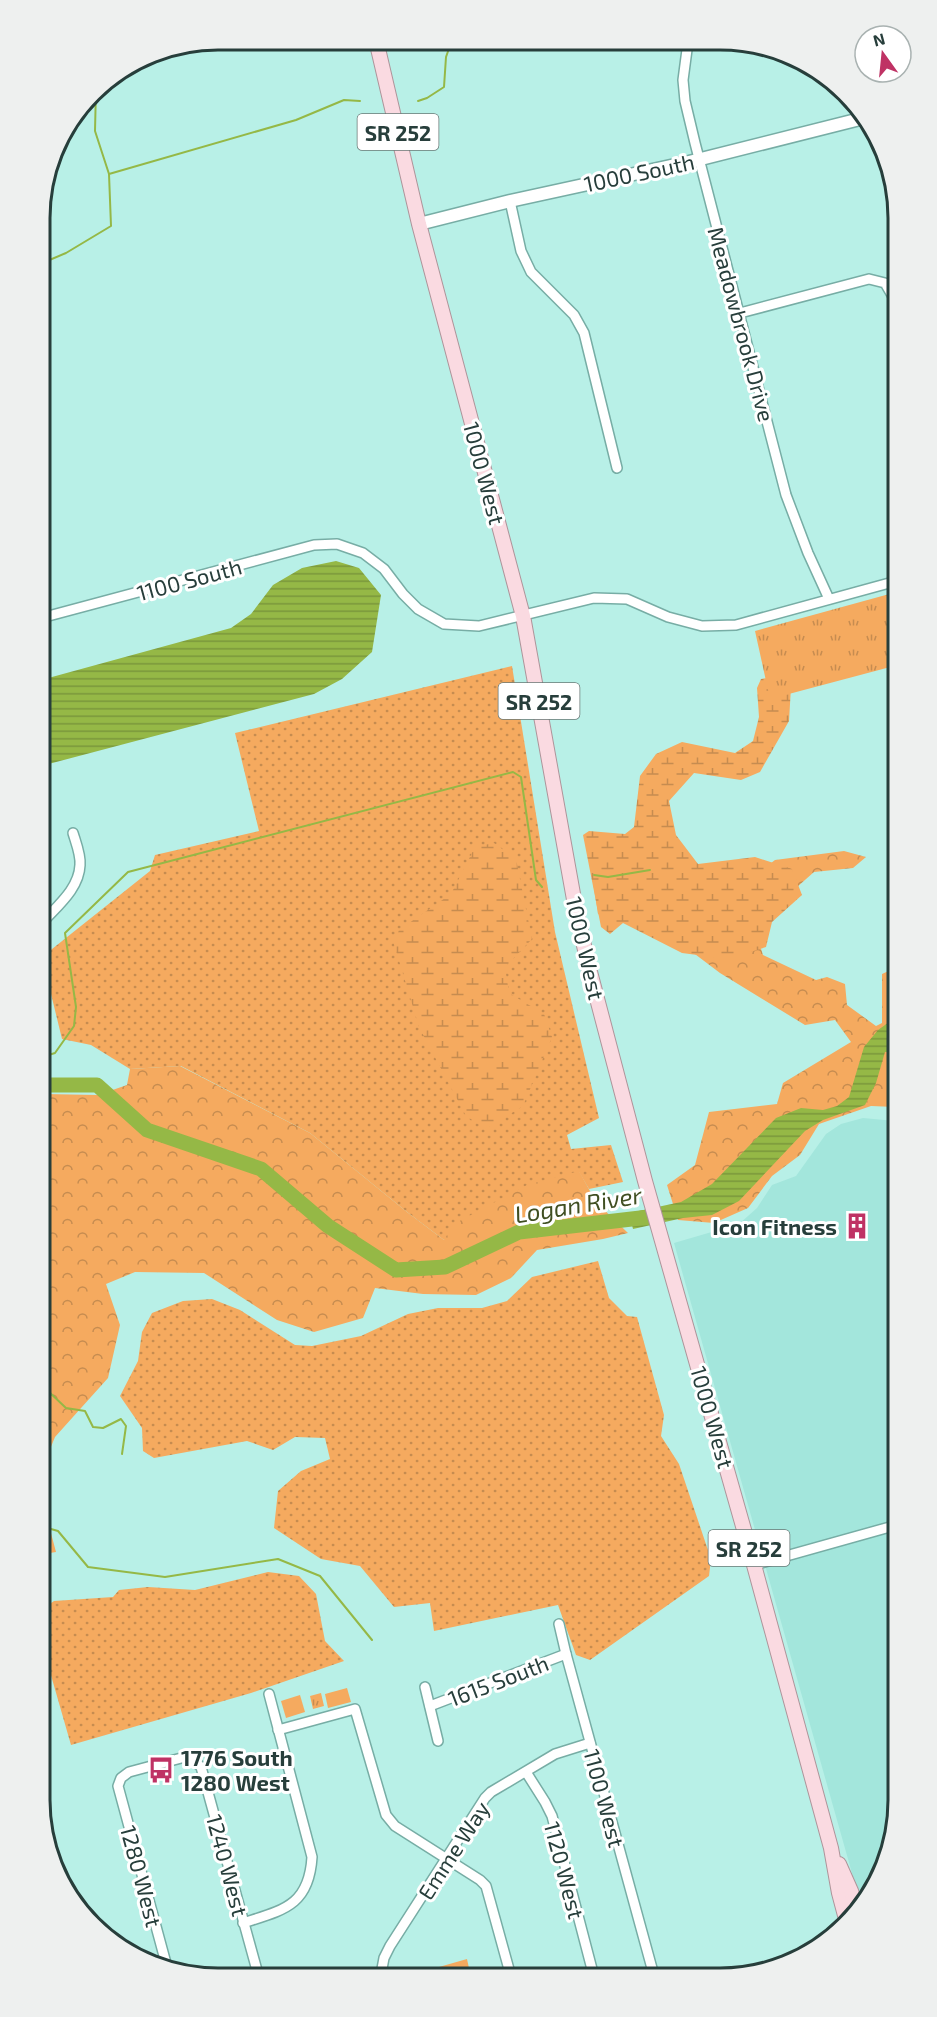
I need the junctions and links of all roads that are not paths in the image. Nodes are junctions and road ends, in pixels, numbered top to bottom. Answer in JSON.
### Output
{"nodes":[{"id":1,"x":378,"y":50,"type":"edge"},
{"id":2,"x":687,"y":50,"type":"edge"},
{"id":3,"x":857,"y":121,"type":"edge"},
{"id":4,"x":699,"y":159,"type":"junction"},
{"id":5,"x":510,"y":201,"type":"junction"},
{"id":6,"x":419,"y":224,"type":"junction"},
{"id":7,"x":888,"y":288,"type":"edge"},
{"id":8,"x":740,"y":313,"type":"junction"},
{"id":9,"x":617,"y":468,"type":"dead end"},
{"id":10,"x":888,"y":583,"type":"edge"},
{"id":11,"x":829,"y":599,"type":"junction"},
{"id":12,"x":50,"y":616,"type":"edge"},
{"id":13,"x":523,"y":616,"type":"junction"},
{"id":14,"x":73,"y":833,"type":"dead end"},
{"id":15,"x":50,"y":914,"type":"edge"},
{"id":16,"x":887,"y":1528,"type":"edge"},
{"id":17,"x":754,"y":1565,"type":"junction"},
{"id":18,"x":560,"y":1624,"type":"dead end"},
{"id":19,"x":566,"y":1654,"type":"junction"},
{"id":20,"x":425,"y":1687,"type":"dead end"},
{"id":21,"x":269,"y":1694,"type":"dead end"},
{"id":22,"x":430,"y":1706,"type":"junction"},
{"id":23,"x":278,"y":1730,"type":"junction"},
{"id":24,"x":438,"y":1740,"type":"dead end"},
{"id":25,"x":590,"y":1743,"type":"junction"},
{"id":26,"x":192,"y":1759,"type":"joint"},
{"id":27,"x":526,"y":1772,"type":"junction"},
{"id":28,"x":831,"y":1848,"type":"junction"},
{"id":29,"x":446,"y":1859,"type":"junction"},
{"id":30,"x":837,"y":1879,"type":"junction"},
{"id":31,"x":854,"y":1900,"type":"edge"},
{"id":32,"x":848,"y":1908,"type":"edge"},
{"id":33,"x":844,"y":1912,"type":"edge"},
{"id":34,"x":243,"y":1923,"type":"junction"},
{"id":35,"x":164,"y":1959,"type":"edge"},
{"id":36,"x":256,"y":1968,"type":"edge"},
{"id":37,"x":382,"y":1968,"type":"edge"},
{"id":38,"x":509,"y":1968,"type":"edge"},
{"id":39,"x":592,"y":1968,"type":"edge"},
{"id":40,"x":652,"y":1968,"type":"edge"}],
"edges":[{"from":1,"to":6,"type":"main road","name":"1000 West","number":"SR 252"},
{"from":2,"to":4,"type":"street","name":"Meadowbrook Drive"},
{"from":3,"to":4,"type":"street","name":"1000 South"},
{"from":4,"to":5,"type":"street","name":"1000 South"},
{"from":4,"to":8,"type":"street","name":"Meadowbrook Drive"},
{"from":5,"to":6,"type":"street","name":"1000 South"},
{"from":5,"to":9,"type":"street"},
{"from":6,"to":13,"type":"main road","name":"1000 West","number":"SR 252"},
{"from":7,"to":8,"type":"street"},
{"from":8,"to":11,"type":"street","name":"Meadowbrook Drive"},
{"from":10,"to":11,"type":"street"},
{"from":11,"to":13,"type":"street"},
{"from":12,"to":13,"type":"street","name":"1100 South"},
{"from":13,"to":17,"type":"main road","name":"1000 West","number":"SR 252"},
{"from":14,"to":15,"type":"street"},
{"from":16,"to":17,"type":"street"},
{"from":17,"to":28,"type":"main road","name":"1000 West","number":"SR 252"},
{"from":18,"to":19,"type":"street","name":"1100 West"},
{"from":19,"to":22,"type":"street","name":"1615 South"},
{"from":19,"to":25,"type":"street","name":"1100 West"},
{"from":20,"to":22,"type":"street"},
{"from":21,"to":23,"type":"street"},
{"from":22,"to":24,"type":"street"},
{"from":23,"to":29,"type":"street"},
{"from":23,"to":34,"type":"street"},
{"from":25,"to":27,"type":"street","name":"Emme Way"},
{"from":25,"to":40,"type":"street","name":"1100 West"},
{"from":26,"to":34,"type":"street","name":"1240 West"},
{"from":26,"to":35,"type":"street","name":"1280 West"},
{"from":27,"to":29,"type":"street","name":"Emme Way"},
{"from":27,"to":39,"type":"street","name":"1120 West"},
{"from":28,"to":30,"type":"main road","name":"1000 West","number":"SR 252"},
{"from":28,"to":31,"type":"main road","name":"1000 West","number":"SR 252"},
{"from":29,"to":37,"type":"street","name":"Emme Way"},
{"from":29,"to":38,"type":"street"},
{"from":30,"to":32,"type":"main road","number":"SR 252"},
{"from":30,"to":33,"type":"main road","name":"1000 West","number":"SR 252"},
{"from":34,"to":36,"type":"street","name":"1240 West"}]}
